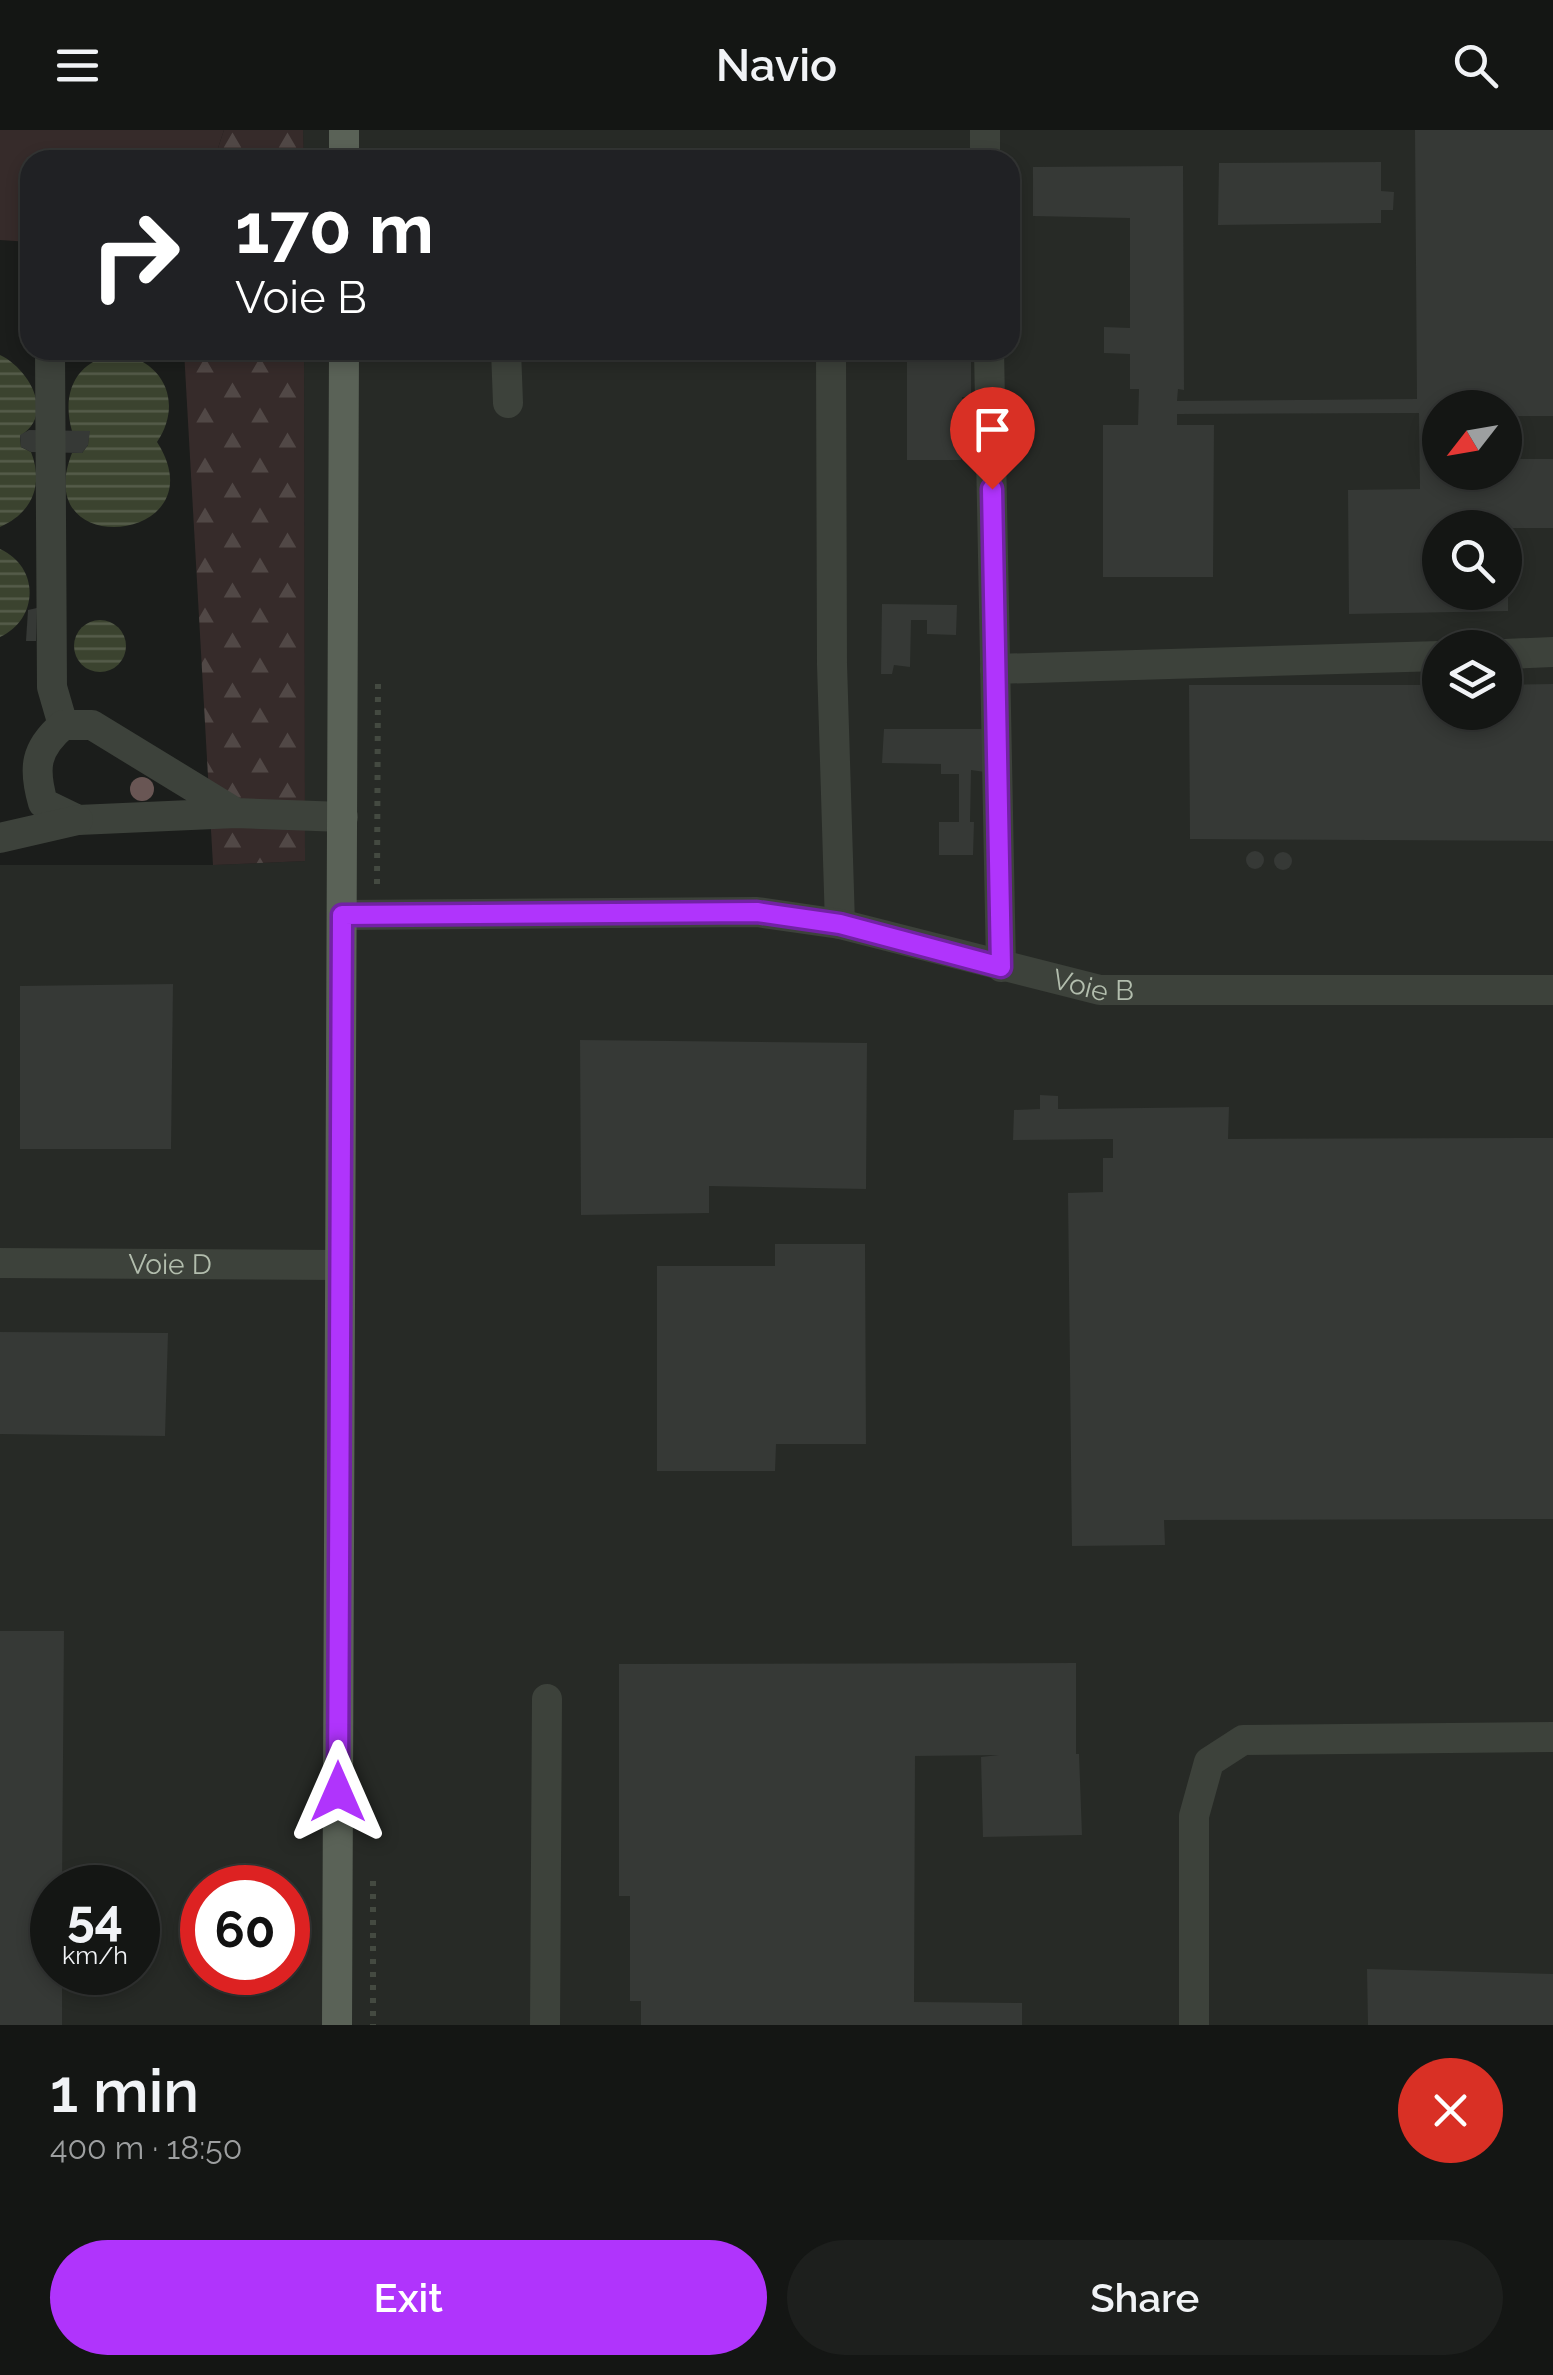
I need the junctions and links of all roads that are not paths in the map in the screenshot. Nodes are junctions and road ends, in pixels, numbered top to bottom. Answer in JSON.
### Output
{"nodes":[{"id":1,"x":50,"y":360,"type":"edge"},
{"id":2,"x":344,"y":360,"type":"edge"},
{"id":3,"x":506,"y":360,"type":"edge"},
{"id":4,"x":831,"y":360,"type":"edge"},
{"id":5,"x":989,"y":360,"type":"edge"},
{"id":6,"x":508,"y":403,"type":"dead end"},
{"id":7,"x":1553,"y":652,"type":"edge"},
{"id":8,"x":1522,"y":653,"type":"edge"},
{"id":9,"x":1422,"y":657,"type":"edge"},
{"id":10,"x":995,"y":669,"type":"junction"},
{"id":11,"x":63,"y":725,"type":"junction"},
{"id":12,"x":236,"y":813,"type":"junction"},
{"id":13,"x":343,"y":817,"type":"junction"},
{"id":14,"x":78,"y":820,"type":"junction"},
{"id":15,"x":0,"y":838,"type":"edge"},
{"id":16,"x":342,"y":915,"type":"junction"},
{"id":17,"x":840,"y":924,"type":"junction"},
{"id":18,"x":1001,"y":967,"type":"junction"},
{"id":19,"x":1553,"y":990,"type":"edge"},
{"id":20,"x":0,"y":1263,"type":"edge"},
{"id":21,"x":340,"y":1265,"type":"junction"},
{"id":22,"x":547,"y":1700,"type":"dead end"},
{"id":23,"x":1553,"y":1736,"type":"edge"},
{"id":24,"x":336,"y":2025,"type":"edge"},
{"id":25,"x":545,"y":2025,"type":"edge"},
{"id":26,"x":1194,"y":2025,"type":"edge"}],
"edges":[{"from":1,"to":11,"type":"lane"},
{"from":2,"to":13,"type":"main road"},
{"from":3,"to":6,"type":"lane"},
{"from":4,"to":17,"type":"lane"},
{"from":5,"to":10,"type":"lane"},
{"from":7,"to":8,"type":"lane"},
{"from":9,"to":10,"type":"lane"},
{"from":10,"to":18,"type":"lane"},
{"from":11,"to":12,"type":"lane"},
{"from":11,"to":14,"type":"lane"},
{"from":12,"to":13,"type":"lane"},
{"from":12,"to":14,"type":"lane"},
{"from":13,"to":16,"type":"main road"},
{"from":14,"to":15,"type":"lane"},
{"from":16,"to":17,"type":"lane","name":"Voie B"},
{"from":16,"to":21,"type":"main road"},
{"from":17,"to":18,"type":"lane","name":"Voie B"},
{"from":18,"to":19,"type":"lane","name":"Voie B"},
{"from":20,"to":21,"type":"lane","name":"Voie D"},
{"from":21,"to":24,"type":"main road"},
{"from":22,"to":25,"type":"lane"},
{"from":23,"to":26,"type":"lane"}]}
